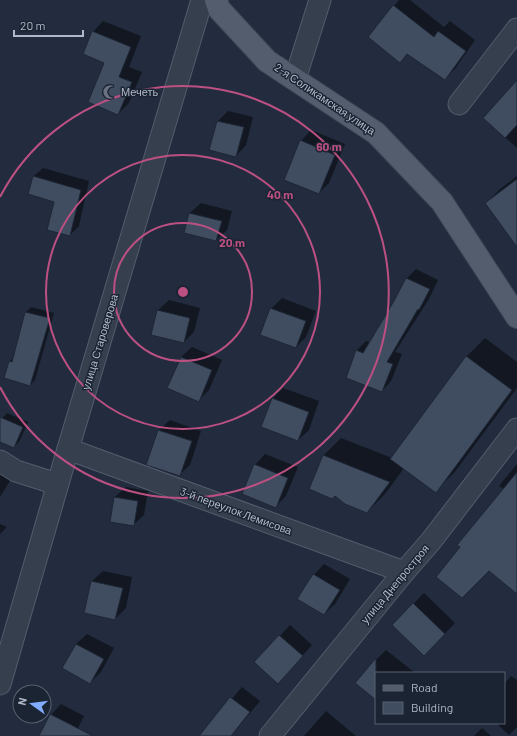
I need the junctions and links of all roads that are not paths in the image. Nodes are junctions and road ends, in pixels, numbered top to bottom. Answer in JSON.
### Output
{"nodes":[{"id":1,"x":202,"y":0,"type":"edge"},
{"id":2,"x":216,"y":0,"type":"edge"},
{"id":3,"x":320,"y":0,"type":"edge"},
{"id":4,"x":517,"y":29,"type":"edge"},
{"id":5,"x":295,"y":79,"type":"junction"},
{"id":6,"x":459,"y":104,"type":"dead end"},
{"id":7,"x":517,"y":317,"type":"edge"},
{"id":8,"x":517,"y":428,"type":"edge"},
{"id":9,"x":68,"y":449,"type":"junction"},
{"id":10,"x":0,"y":461,"type":"edge"},
{"id":11,"x":57,"y":484,"type":"junction"},
{"id":12,"x":404,"y":572,"type":"junction"},
{"id":13,"x":6,"y":645,"type":"edge"},
{"id":14,"x":0,"y":684,"type":"edge"},
{"id":15,"x":270,"y":736,"type":"edge"}],
"edges":[{"from":1,"to":9,"type":"street","name":"улица Староверова"},
{"from":2,"to":5,"type":"main road","name":"2-я Соликамская улица"},
{"from":3,"to":5,"type":"street"},
{"from":4,"to":6,"type":"street"},
{"from":5,"to":7,"type":"main road","name":"2-я Соликамская улица"},
{"from":8,"to":12,"type":"street","name":"улица Днепростроя"},
{"from":9,"to":11,"type":"street","name":"улица Староверова"},
{"from":9,"to":12,"type":"street","name":"3-й переулок Лемисова"},
{"from":10,"to":11,"type":"street"},
{"from":11,"to":13,"type":"street","name":"улица Староверова"},
{"from":12,"to":15,"type":"street","name":"улица Днепростроя"},
{"from":13,"to":14,"type":"street","name":"улица Староверова"}]}
